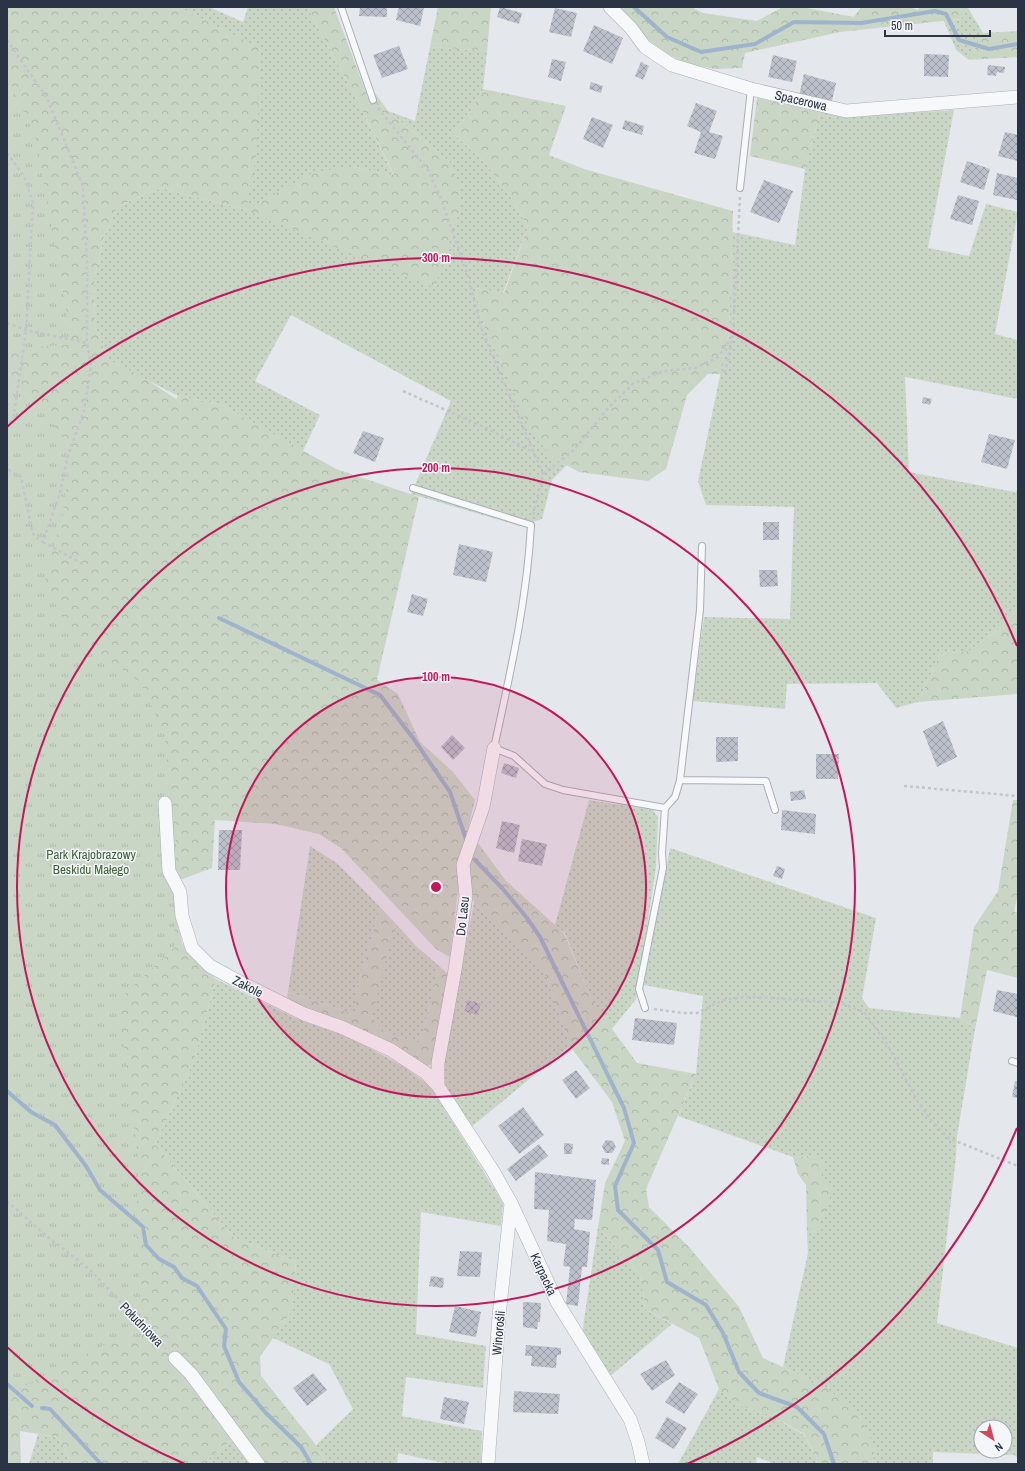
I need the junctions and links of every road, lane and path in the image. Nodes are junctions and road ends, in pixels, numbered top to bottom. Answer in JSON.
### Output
{"nodes":[{"id":1,"x":341,"y":7,"type":"edge"},
{"id":2,"x":610,"y":7,"type":"edge"},
{"id":3,"x":7,"y":40,"type":"edge"},
{"id":4,"x":751,"y":89,"type":"junction"},
{"id":5,"x":1018,"y":97,"type":"edge"},
{"id":6,"x":373,"y":100,"type":"joint"},
{"id":7,"x":7,"y":153,"type":"edge"},
{"id":8,"x":740,"y":188,"type":"joint"},
{"id":9,"x":7,"y":322,"type":"edge"},
{"id":10,"x":26,"y":330,"type":"junction"},
{"id":11,"x":733,"y":335,"type":"junction"},
{"id":12,"x":87,"y":343,"type":"junction"},
{"id":13,"x":725,"y":373,"type":"dead end"},
{"id":14,"x":403,"y":391,"type":"dead end"},
{"id":15,"x":7,"y":429,"type":"edge"},
{"id":16,"x":534,"y":452,"type":"junction"},
{"id":17,"x":7,"y":469,"type":"edge"},
{"id":18,"x":543,"y":474,"type":"junction"},
{"id":19,"x":412,"y":488,"type":"dead end"},
{"id":20,"x":531,"y":525,"type":"junction"},
{"id":21,"x":43,"y":542,"type":"junction"},
{"id":22,"x":702,"y":546,"type":"dead end"},
{"id":23,"x":82,"y":564,"type":"dead end"},
{"id":24,"x":494,"y":748,"type":"junction"},
{"id":25,"x":680,"y":780,"type":"junction"},
{"id":26,"x":904,"y":786,"type":"dead end"},
{"id":27,"x":1018,"y":796,"type":"edge"},
{"id":28,"x":166,"y":803,"type":"dead end"},
{"id":29,"x":665,"y":808,"type":"junction"},
{"id":30,"x":775,"y":810,"type":"dead end"},
{"id":31,"x":645,"y":1008,"type":"joint"},
{"id":32,"x":438,"y":1086,"type":"junction"},
{"id":33,"x":1018,"y":1166,"type":"edge"},
{"id":34,"x":7,"y":1201,"type":"edge"},
{"id":35,"x":511,"y":1203,"type":"junction"},
{"id":36,"x":175,"y":1358,"type":"joint"},
{"id":37,"x":258,"y":1464,"type":"edge"},
{"id":38,"x":488,"y":1464,"type":"edge"},
{"id":39,"x":643,"y":1464,"type":"edge"}],
"edges":[{"from":1,"to":6,"type":"lane"},
{"from":2,"to":4,"type":"street","name":"Spacerowa"},
{"from":3,"to":12,"type":"path"},
{"from":4,"to":5,"type":"street","name":"Spacerowa"},
{"from":4,"to":8,"type":"lane"},
{"from":6,"to":16,"type":"path"},
{"from":7,"to":10,"type":"path"},
{"from":8,"to":11,"type":"path"},
{"from":9,"to":10,"type":"path"},
{"from":10,"to":12,"type":"path"},
{"from":10,"to":15,"type":"path"},
{"from":11,"to":13,"type":"path"},
{"from":11,"to":18,"type":"path"},
{"from":12,"to":21,"type":"path"},
{"from":14,"to":16,"type":"path"},
{"from":16,"to":18,"type":"path"},
{"from":17,"to":21,"type":"path"},
{"from":18,"to":20,"type":"path"},
{"from":19,"to":20,"type":"lane"},
{"from":20,"to":24,"type":"lane"},
{"from":21,"to":23,"type":"path"},
{"from":22,"to":25,"type":"lane"},
{"from":24,"to":29,"type":"lane"},
{"from":24,"to":32,"type":"street","name":"Do Lasu"},
{"from":25,"to":29,"type":"lane"},
{"from":25,"to":30,"type":"lane"},
{"from":26,"to":27,"type":"path"},
{"from":28,"to":32,"type":"street","name":"Zakole"},
{"from":29,"to":31,"type":"lane"},
{"from":31,"to":33,"type":"path"},
{"from":32,"to":35,"type":"street","name":"Karpacka"},
{"from":34,"to":36,"type":"path","name":"Południowa"},
{"from":35,"to":38,"type":"street","name":"Winorośli"},
{"from":35,"to":39,"type":"street","name":"Karpacka"},
{"from":36,"to":37,"type":"street","name":"Południowa"}]}
